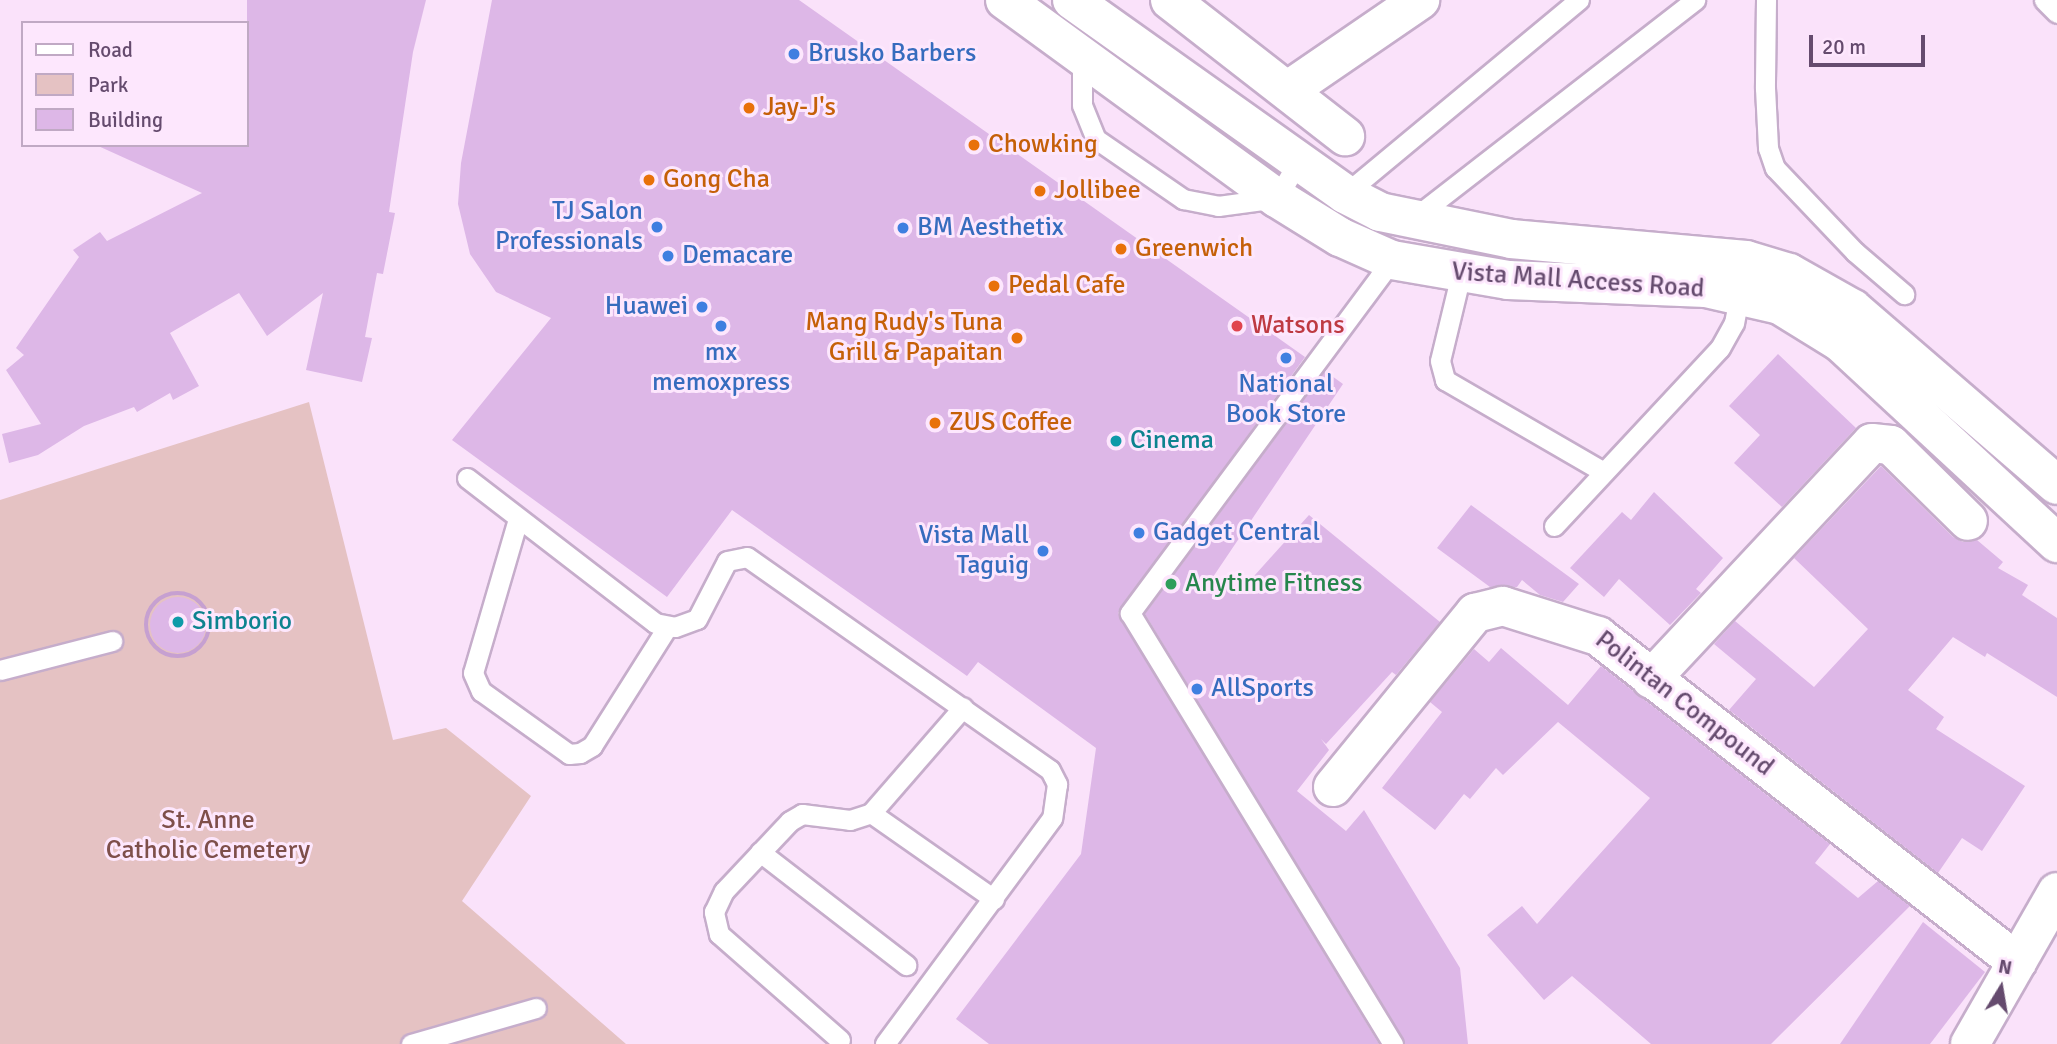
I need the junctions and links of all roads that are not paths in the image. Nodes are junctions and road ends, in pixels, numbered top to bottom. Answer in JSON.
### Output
{"nodes":[{"id":1,"x":1005,"y":0,"type":"edge"},
{"id":2,"x":1072,"y":0,"type":"edge"},
{"id":3,"x":1170,"y":0,"type":"edge"},
{"id":4,"x":1420,"y":0,"type":"edge"},
{"id":5,"x":1579,"y":0,"type":"edge"},
{"id":6,"x":1766,"y":0,"type":"edge"},
{"id":7,"x":2044,"y":0,"type":"edge"},
{"id":8,"x":1684,"y":3,"type":"edge"},
{"id":9,"x":2057,"y":13,"type":"edge"},
{"id":10,"x":1103,"y":22,"type":"junction"},
{"id":11,"x":1082,"y":54,"type":"junction"},
{"id":12,"x":1290,"y":89,"type":"junction"},
{"id":13,"x":1345,"y":136,"type":"dead end"},
{"id":14,"x":1299,"y":160,"type":"junction"},
{"id":15,"x":1345,"y":194,"type":"junction"},
{"id":16,"x":1277,"y":198,"type":"junction"},
{"id":17,"x":1410,"y":221,"type":"junction"},
{"id":18,"x":1392,"y":260,"type":"junction"},
{"id":19,"x":1461,"y":274,"type":"junction"},
{"id":20,"x":1743,"y":276,"type":"junction"},
{"id":21,"x":1904,"y":294,"type":"dead end"},
{"id":22,"x":1602,"y":471,"type":"junction"},
{"id":23,"x":467,"y":478,"type":"dead end"},
{"id":24,"x":2057,"y":485,"type":"edge"},
{"id":25,"x":518,"y":519,"type":"junction"},
{"id":26,"x":1968,"y":521,"type":"dead end"},
{"id":27,"x":1554,"y":526,"type":"dead end"},
{"id":28,"x":2057,"y":543,"type":"edge"},
{"id":29,"x":668,"y":626,"type":"junction"},
{"id":30,"x":112,"y":641,"type":"dead end"},
{"id":31,"x":0,"y":670,"type":"edge"},
{"id":32,"x":1651,"y":679,"type":"junction"},
{"id":33,"x":962,"y":707,"type":"junction"},
{"id":34,"x":1333,"y":787,"type":"dead end"},
{"id":35,"x":871,"y":813,"type":"junction"},
{"id":36,"x":760,"y":852,"type":"junction"},
{"id":37,"x":2057,"y":892,"type":"edge"},
{"id":38,"x":994,"y":899,"type":"junction"},
{"id":39,"x":2017,"y":962,"type":"junction"},
{"id":40,"x":906,"y":965,"type":"dead end"},
{"id":41,"x":536,"y":1008,"type":"dead end"},
{"id":42,"x":840,"y":1040,"type":"dead end"},
{"id":43,"x":1976,"y":1042,"type":"edge"},
{"id":44,"x":411,"y":1044,"type":"edge"},
{"id":45,"x":885,"y":1044,"type":"edge"},
{"id":46,"x":1393,"y":1044,"type":"edge"}],
"edges":[{"from":1,"to":11,"type":"street","name":"Vista Mall Access Road"},
{"from":2,"to":10,"type":"street","name":"Vista Mall Access Road"},
{"from":3,"to":12,"type":"street"},
{"from":4,"to":12,"type":"street"},
{"from":5,"to":15,"type":"lane"},
{"from":6,"to":21,"type":"lane"},
{"from":7,"to":9,"type":"lane"},
{"from":8,"to":17,"type":"lane"},
{"from":10,"to":11,"type":"lane"},
{"from":10,"to":14,"type":"street","name":"Vista Mall Access Road"},
{"from":11,"to":16,"type":"street","name":"Vista Mall Access Road"},
{"from":11,"to":16,"type":"lane"},
{"from":12,"to":13,"type":"street"},
{"from":14,"to":15,"type":"street","name":"Vista Mall Access Road"},
{"from":14,"to":16,"type":"lane"},
{"from":15,"to":17,"type":"street","name":"Vista Mall Access Road"},
{"from":16,"to":18,"type":"street","name":"Vista Mall Access Road"},
{"from":17,"to":20,"type":"street","name":"Vista Mall Access Road"},
{"from":18,"to":19,"type":"street","name":"Vista Mall Access Road"},
{"from":18,"to":46,"type":"lane"},
{"from":19,"to":20,"type":"street","name":"Vista Mall Access Road"},
{"from":19,"to":22,"type":"lane"},
{"from":20,"to":22,"type":"lane"},
{"from":20,"to":24,"type":"street","name":"Vista Mall Access Road"},
{"from":20,"to":28,"type":"street","name":"Vista Mall Access Road"},
{"from":22,"to":27,"type":"lane"},
{"from":23,"to":25,"type":"lane"},
{"from":25,"to":29,"type":"lane"},
{"from":25,"to":29,"type":"lane"},
{"from":26,"to":32,"type":"street"},
{"from":29,"to":33,"type":"lane"},
{"from":30,"to":31,"type":"lane"},
{"from":32,"to":34,"type":"street","name":"Polintan Compound"},
{"from":32,"to":39,"type":"street","name":"Polintan Compound"},
{"from":33,"to":35,"type":"lane"},
{"from":33,"to":38,"type":"lane"},
{"from":35,"to":36,"type":"lane"},
{"from":35,"to":38,"type":"lane"},
{"from":36,"to":40,"type":"lane"},
{"from":36,"to":42,"type":"lane"},
{"from":37,"to":39,"type":"street"},
{"from":38,"to":45,"type":"lane"},
{"from":39,"to":43,"type":"street"},
{"from":41,"to":44,"type":"lane"}]}
